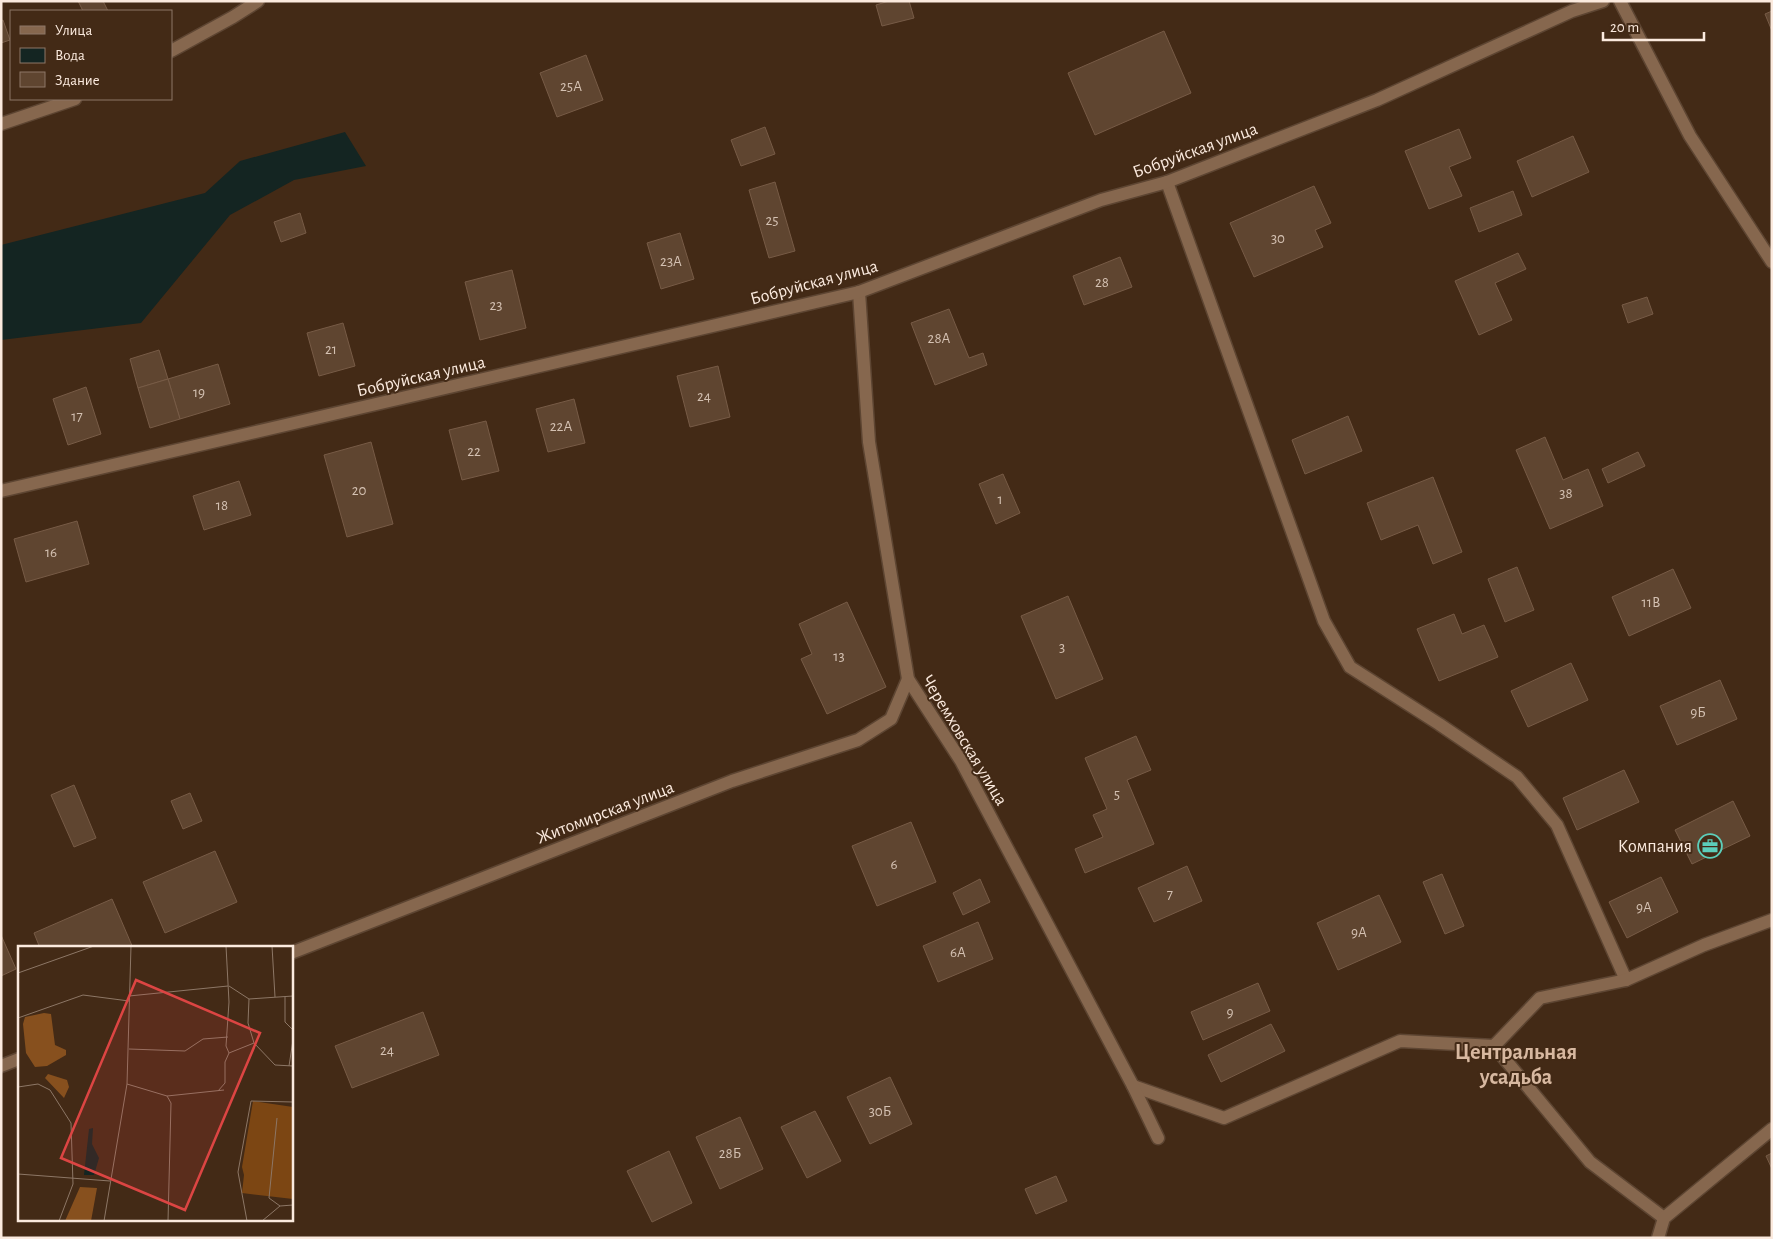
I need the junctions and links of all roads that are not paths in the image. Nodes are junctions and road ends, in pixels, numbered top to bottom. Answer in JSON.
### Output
{"nodes":[{"id":1,"x":258,"y":1,"type":"edge"},
{"id":2,"x":1602,"y":1,"type":"edge"},
{"id":3,"x":1620,"y":1,"type":"edge"},
{"id":4,"x":1571,"y":6,"type":"edge"},
{"id":5,"x":172,"y":50,"type":"edge"},
{"id":6,"x":72,"y":100,"type":"edge"},
{"id":7,"x":1,"y":124,"type":"edge"},
{"id":8,"x":1167,"y":182,"type":"junction"},
{"id":9,"x":1772,"y":262,"type":"edge"},
{"id":10,"x":859,"y":292,"type":"junction"},
{"id":11,"x":1,"y":491,"type":"edge"},
{"id":12,"x":908,"y":679,"type":"junction"},
{"id":13,"x":1772,"y":920,"type":"edge"},
{"id":14,"x":292,"y":953,"type":"edge"},
{"id":15,"x":1626,"y":980,"type":"junction"},
{"id":16,"x":1494,"y":1046,"type":"junction"},
{"id":17,"x":18,"y":1059,"type":"edge"},
{"id":18,"x":1,"y":1066,"type":"edge"},
{"id":19,"x":1133,"y":1086,"type":"junction"},
{"id":20,"x":1772,"y":1129,"type":"edge"},
{"id":21,"x":1158,"y":1138,"type":"dead end"},
{"id":22,"x":1664,"y":1218,"type":"junction"},
{"id":23,"x":1658,"y":1238,"type":"edge"}],
"edges":[{"from":1,"to":5,"type":"street"},
{"from":2,"to":4,"type":"street","name":"Бобруйская улица"},
{"from":3,"to":9,"type":"street"},
{"from":4,"to":8,"type":"street","name":"Бобруйская улица"},
{"from":6,"to":7,"type":"street"},
{"from":8,"to":10,"type":"street","name":"Бобруйская улица"},
{"from":8,"to":15,"type":"street"},
{"from":10,"to":11,"type":"street","name":"Бобруйская улица"},
{"from":10,"to":12,"type":"street","name":"Черемховская улица"},
{"from":12,"to":14,"type":"street","name":"Житомирская улица"},
{"from":12,"to":19,"type":"street","name":"Черемховская улица"},
{"from":13,"to":15,"type":"street"},
{"from":15,"to":16,"type":"street"},
{"from":16,"to":19,"type":"street"},
{"from":16,"to":22,"type":"street"},
{"from":17,"to":18,"type":"street"},
{"from":19,"to":21,"type":"street","name":"Черемховская улица"},
{"from":20,"to":22,"type":"street"},
{"from":22,"to":23,"type":"street"}]}
